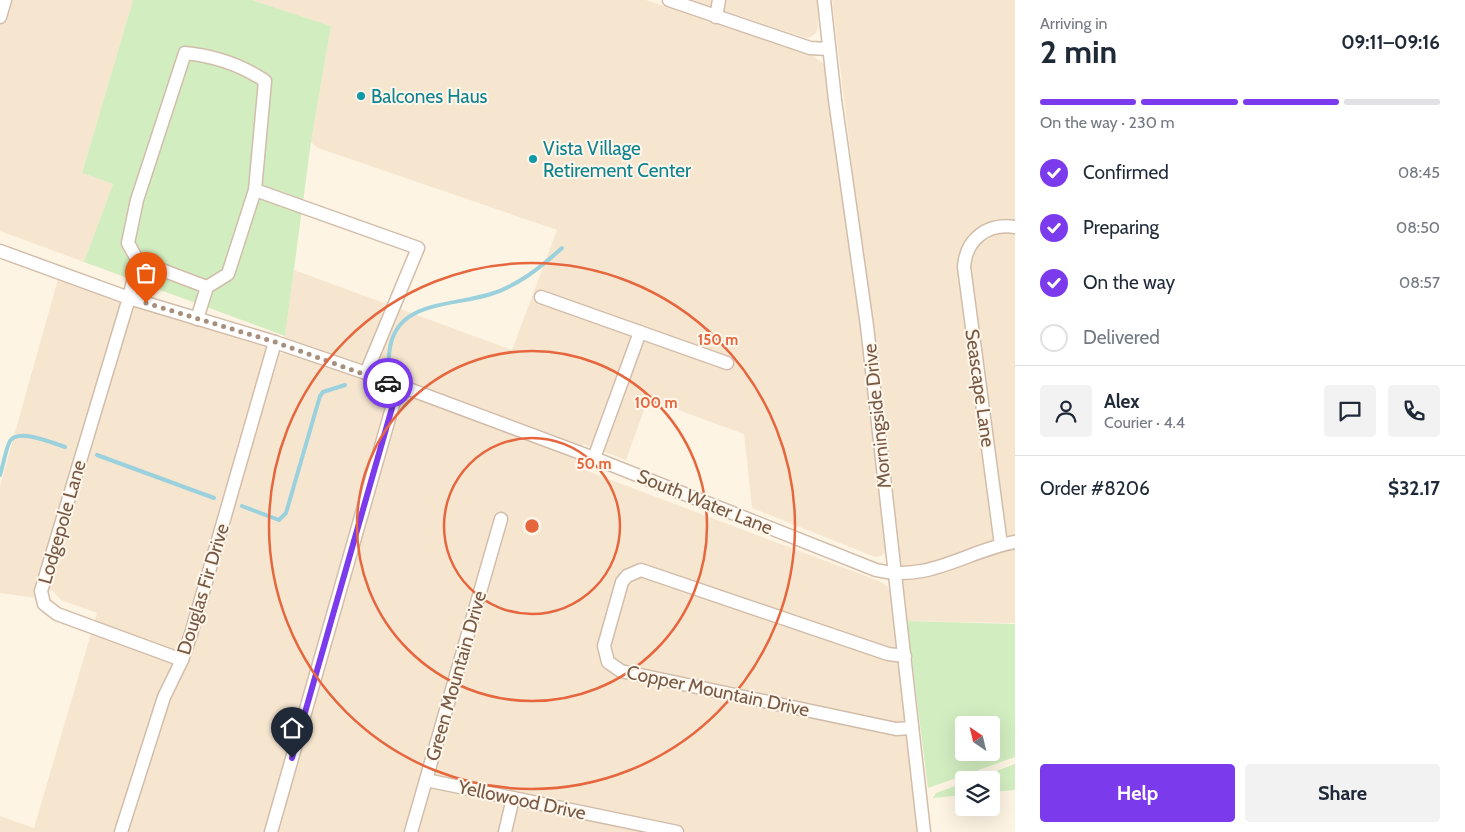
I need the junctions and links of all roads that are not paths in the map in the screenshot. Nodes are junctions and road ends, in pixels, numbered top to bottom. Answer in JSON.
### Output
{"nodes":[{"id":1,"x":5,"y":0,"type":"edge"},
{"id":2,"x":669,"y":0,"type":"edge"},
{"id":3,"x":719,"y":0,"type":"edge"},
{"id":4,"x":824,"y":0,"type":"edge"},
{"id":5,"x":0,"y":16,"type":"edge"},
{"id":6,"x":716,"y":17,"type":"junction"},
{"id":7,"x":828,"y":49,"type":"junction"},
{"id":8,"x":255,"y":190,"type":"junction"},
{"id":9,"x":1015,"y":226,"type":"edge"},
{"id":10,"x":0,"y":251,"type":"edge"},
{"id":11,"x":138,"y":261,"type":"junction"},
{"id":12,"x":206,"y":287,"type":"junction"},
{"id":13,"x":541,"y":297,"type":"dead end"},
{"id":14,"x":129,"y":298,"type":"junction"},
{"id":15,"x":197,"y":319,"type":"junction"},
{"id":16,"x":640,"y":332,"type":"junction"},
{"id":17,"x":275,"y":342,"type":"junction"},
{"id":18,"x":727,"y":363,"type":"dead end"},
{"id":19,"x":366,"y":373,"type":"junction"},
{"id":20,"x":398,"y":387,"type":"junction"},
{"id":21,"x":594,"y":458,"type":"junction"},
{"id":22,"x":501,"y":519,"type":"dead end"},
{"id":23,"x":1015,"y":542,"type":"edge"},
{"id":24,"x":1001,"y":545,"type":"junction"},
{"id":25,"x":895,"y":574,"type":"junction"},
{"id":26,"x":905,"y":656,"type":"junction"},
{"id":27,"x":182,"y":660,"type":"junction"},
{"id":28,"x":912,"y":728,"type":"junction"},
{"id":29,"x":426,"y":780,"type":"junction"},
{"id":30,"x":513,"y":798,"type":"junction"},
{"id":31,"x":121,"y":832,"type":"edge"},
{"id":32,"x":271,"y":832,"type":"edge"},
{"id":33,"x":411,"y":832,"type":"edge"},
{"id":34,"x":505,"y":832,"type":"edge"},
{"id":35,"x":677,"y":832,"type":"edge"},
{"id":36,"x":924,"y":832,"type":"edge"}],
"edges":[{"from":1,"to":5,"type":"street"},
{"from":2,"to":6,"type":"street"},
{"from":3,"to":6,"type":"street"},
{"from":4,"to":7,"type":"street","name":"Morningside Drive"},
{"from":6,"to":7,"type":"street"},
{"from":7,"to":25,"type":"street","name":"Morningside Drive"},
{"from":8,"to":11,"type":"street"},
{"from":8,"to":12,"type":"street"},
{"from":8,"to":19,"type":"street"},
{"from":9,"to":24,"type":"street","name":"Seascape Lane"},
{"from":10,"to":14,"type":"street","name":"South Water Lane"},
{"from":11,"to":12,"type":"street"},
{"from":11,"to":14,"type":"street","name":"Lodgepole Lane"},
{"from":12,"to":15,"type":"street"},
{"from":13,"to":16,"type":"street"},
{"from":14,"to":15,"type":"street","name":"South Water Lane"},
{"from":14,"to":27,"type":"street","name":"Lodgepole Lane"},
{"from":15,"to":17,"type":"street","name":"South Water Lane"},
{"from":16,"to":18,"type":"street"},
{"from":16,"to":21,"type":"street"},
{"from":17,"to":19,"type":"street","name":"South Water Lane"},
{"from":17,"to":27,"type":"street","name":"Douglas Fir Drive"},
{"from":19,"to":20,"type":"street","name":"South Water Lane"},
{"from":20,"to":21,"type":"street","name":"South Water Lane"},
{"from":20,"to":32,"type":"street"},
{"from":21,"to":25,"type":"street","name":"South Water Lane"},
{"from":22,"to":29,"type":"street","name":"Green Mountain Drive"},
{"from":23,"to":24,"type":"street","name":"South Water Lane"},
{"from":24,"to":25,"type":"street","name":"South Water Lane"},
{"from":25,"to":26,"type":"street","name":"Morningside Drive"},
{"from":26,"to":28,"type":"street","name":"Morningside Drive"},
{"from":26,"to":28,"type":"street","name":"Copper Mountain Drive"},
{"from":27,"to":31,"type":"street","name":"Douglas Fir Drive"},
{"from":28,"to":36,"type":"street","name":"Morningside Drive"},
{"from":29,"to":30,"type":"street","name":"Yellowood Drive"},
{"from":29,"to":33,"type":"street","name":"Green Mountain Drive"},
{"from":30,"to":34,"type":"street"},
{"from":30,"to":35,"type":"street","name":"Yellowood Drive"}]}
